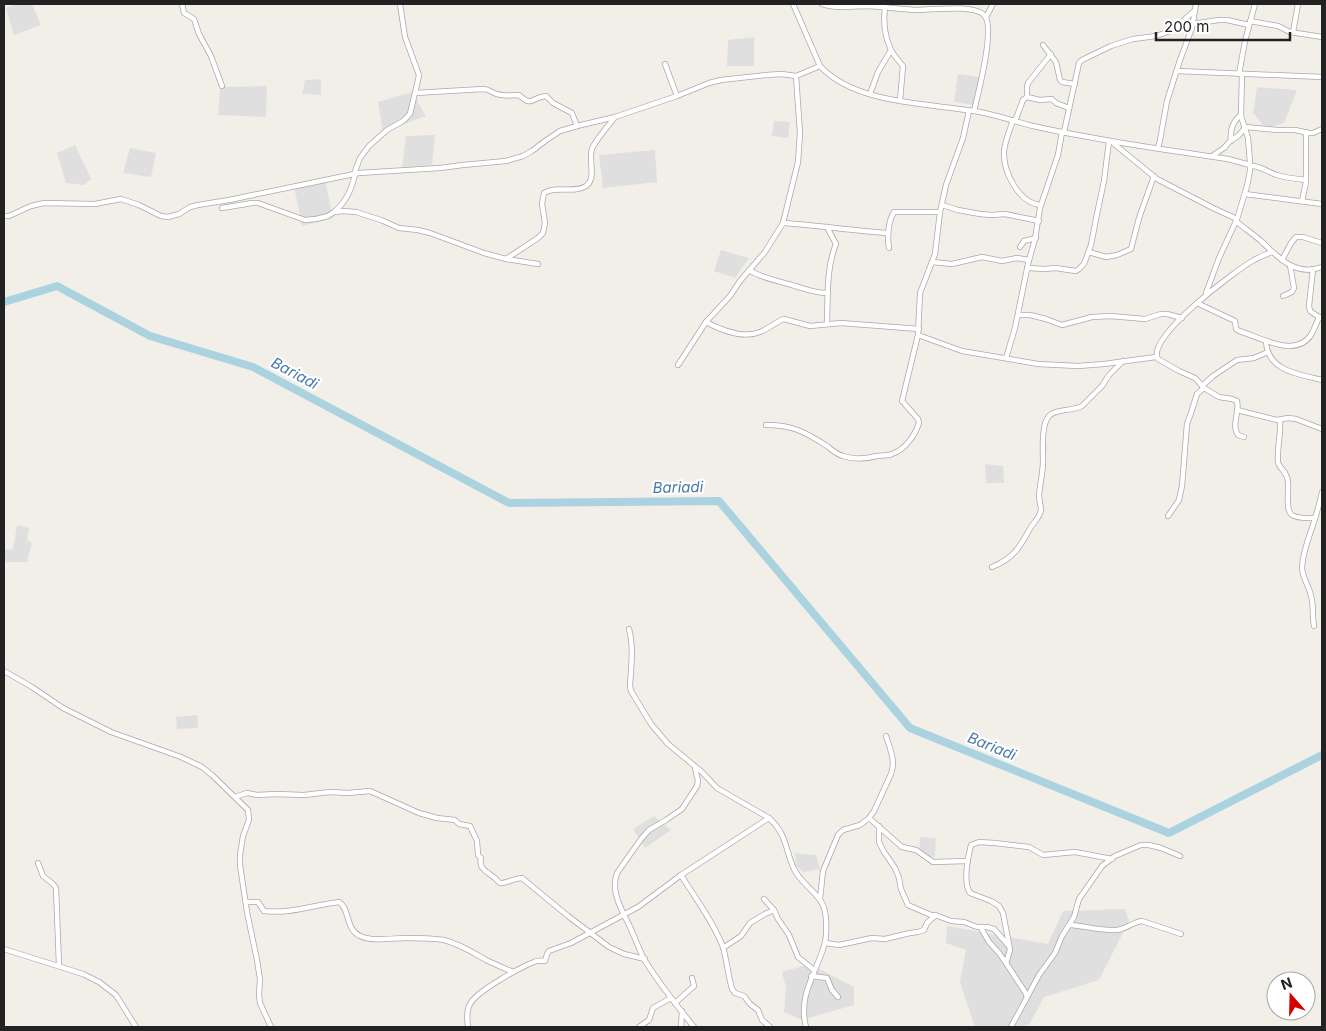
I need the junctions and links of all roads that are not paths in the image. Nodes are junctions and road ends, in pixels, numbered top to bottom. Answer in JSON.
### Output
{"nodes":[{"id":1,"x":182,"y":4,"type":"edge"},
{"id":2,"x":400,"y":4,"type":"edge"},
{"id":3,"x":793,"y":4,"type":"edge"},
{"id":4,"x":822,"y":4,"type":"edge"},
{"id":5,"x":992,"y":4,"type":"edge"},
{"id":6,"x":1196,"y":4,"type":"edge"},
{"id":7,"x":1255,"y":4,"type":"edge"},
{"id":8,"x":1298,"y":4,"type":"edge"},
{"id":9,"x":903,"y":6,"type":"edge"},
{"id":10,"x":885,"y":7,"type":"junction"},
{"id":11,"x":1194,"y":11,"type":"junction"},
{"id":12,"x":986,"y":17,"type":"junction"},
{"id":13,"x":1249,"y":23,"type":"junction"},
{"id":14,"x":1192,"y":24,"type":"junction"},
{"id":15,"x":1293,"y":32,"type":"junction"},
{"id":16,"x":1322,"y":37,"type":"edge"},
{"id":17,"x":1043,"y":45,"type":"dead end"},
{"id":18,"x":891,"y":50,"type":"junction"},
{"id":19,"x":1051,"y":54,"type":"junction"},
{"id":20,"x":665,"y":64,"type":"dead end"},
{"id":21,"x":820,"y":66,"type":"junction"},
{"id":22,"x":1177,"y":71,"type":"junction"},
{"id":23,"x":1241,"y":74,"type":"junction"},
{"id":24,"x":796,"y":76,"type":"junction"},
{"id":25,"x":1322,"y":77,"type":"edge"},
{"id":26,"x":1075,"y":84,"type":"junction"},
{"id":27,"x":222,"y":86,"type":"dead end"},
{"id":28,"x":415,"y":93,"type":"junction"},
{"id":29,"x":870,"y":94,"type":"junction"},
{"id":30,"x":677,"y":96,"type":"junction"},
{"id":31,"x":1027,"y":97,"type":"junction"},
{"id":32,"x":900,"y":101,"type":"junction"},
{"id":33,"x":1069,"y":108,"type":"junction"},
{"id":34,"x":972,"y":111,"type":"junction"},
{"id":35,"x":1241,"y":115,"type":"junction"},
{"id":36,"x":614,"y":117,"type":"junction"},
{"id":37,"x":1014,"y":120,"type":"junction"},
{"id":38,"x":576,"y":126,"type":"junction"},
{"id":39,"x":1245,"y":128,"type":"junction"},
{"id":40,"x":1322,"y":129,"type":"edge"},
{"id":41,"x":1063,"y":132,"type":"junction"},
{"id":42,"x":1306,"y":132,"type":"junction"},
{"id":43,"x":1110,"y":141,"type":"junction"},
{"id":44,"x":1231,"y":141,"type":"junction"},
{"id":45,"x":1158,"y":148,"type":"junction"},
{"id":46,"x":1211,"y":156,"type":"junction"},
{"id":47,"x":1250,"y":165,"type":"junction"},
{"id":48,"x":354,"y":174,"type":"junction"},
{"id":49,"x":1154,"y":176,"type":"junction"},
{"id":50,"x":1306,"y":180,"type":"junction"},
{"id":51,"x":1245,"y":194,"type":"junction"},
{"id":52,"x":1302,"y":200,"type":"junction"},
{"id":53,"x":942,"y":204,"type":"junction"},
{"id":54,"x":1322,"y":204,"type":"edge"},
{"id":55,"x":1041,"y":205,"type":"junction"},
{"id":56,"x":222,"y":208,"type":"dead end"},
{"id":57,"x":334,"y":212,"type":"junction"},
{"id":58,"x":940,"y":212,"type":"junction"},
{"id":59,"x":4,"y":216,"type":"edge"},
{"id":60,"x":1236,"y":220,"type":"junction"},
{"id":61,"x":1039,"y":221,"type":"junction"},
{"id":62,"x":783,"y":223,"type":"junction"},
{"id":63,"x":828,"y":227,"type":"junction"},
{"id":64,"x":888,"y":233,"type":"junction"},
{"id":65,"x":1036,"y":238,"type":"junction"},
{"id":66,"x":1322,"y":244,"type":"edge"},
{"id":67,"x":1020,"y":247,"type":"dead end"},
{"id":68,"x":889,"y":248,"type":"dead end"},
{"id":69,"x":1089,"y":252,"type":"junction"},
{"id":70,"x":1272,"y":252,"type":"junction"},
{"id":71,"x":506,"y":259,"type":"junction"},
{"id":72,"x":1029,"y":260,"type":"junction"},
{"id":73,"x":1282,"y":260,"type":"junction"},
{"id":74,"x":932,"y":262,"type":"junction"},
{"id":75,"x":538,"y":264,"type":"dead end"},
{"id":76,"x":1290,"y":265,"type":"junction"},
{"id":77,"x":1322,"y":267,"type":"edge"},
{"id":78,"x":1027,"y":268,"type":"junction"},
{"id":79,"x":1313,"y":269,"type":"junction"},
{"id":80,"x":749,"y":270,"type":"junction"},
{"id":81,"x":827,"y":293,"type":"junction"},
{"id":82,"x":1205,"y":295,"type":"junction"},
{"id":83,"x":1283,"y":296,"type":"dead end"},
{"id":84,"x":1197,"y":303,"type":"junction"},
{"id":85,"x":1018,"y":315,"type":"junction"},
{"id":86,"x":1182,"y":318,"type":"junction"},
{"id":87,"x":1321,"y":318,"type":"edge"},
{"id":88,"x":706,"y":322,"type":"junction"},
{"id":89,"x":827,"y":323,"type":"junction"},
{"id":90,"x":919,"y":328,"type":"junction"},
{"id":91,"x":918,"y":335,"type":"junction"},
{"id":92,"x":1266,"y":341,"type":"junction"},
{"id":93,"x":1268,"y":352,"type":"junction"},
{"id":94,"x":1156,"y":357,"type":"junction"},
{"id":95,"x":1006,"y":358,"type":"junction"},
{"id":96,"x":1124,"y":361,"type":"junction"},
{"id":97,"x":678,"y":365,"type":"dead end"},
{"id":98,"x":1322,"y":380,"type":"edge"},
{"id":99,"x":1203,"y":387,"type":"junction"},
{"id":100,"x":1238,"y":410,"type":"junction"},
{"id":101,"x":1280,"y":420,"type":"junction"},
{"id":102,"x":766,"y":425,"type":"dead end"},
{"id":103,"x":1322,"y":429,"type":"edge"},
{"id":104,"x":1244,"y":437,"type":"dead end"},
{"id":105,"x":1322,"y":492,"type":"edge"},
{"id":106,"x":1168,"y":516,"type":"dead end"},
{"id":107,"x":1315,"y":518,"type":"junction"},
{"id":108,"x":992,"y":567,"type":"dead end"},
{"id":109,"x":1314,"y":626,"type":"dead end"},
{"id":110,"x":629,"y":629,"type":"dead end"},
{"id":111,"x":4,"y":671,"type":"edge"},
{"id":112,"x":886,"y":736,"type":"dead end"},
{"id":113,"x":695,"y":767,"type":"junction"},
{"id":114,"x":235,"y":797,"type":"junction"},
{"id":115,"x":769,"y":818,"type":"junction"},
{"id":116,"x":869,"y":818,"type":"junction"},
{"id":117,"x":879,"y":826,"type":"junction"},
{"id":118,"x":1180,"y":856,"type":"dead end"},
{"id":119,"x":1112,"y":859,"type":"junction"},
{"id":120,"x":968,"y":861,"type":"junction"},
{"id":121,"x":38,"y":863,"type":"dead end"},
{"id":122,"x":681,"y":875,"type":"junction"},
{"id":123,"x":764,"y":899,"type":"dead end"},
{"id":124,"x":820,"y":899,"type":"junction"},
{"id":125,"x":246,"y":902,"type":"junction"},
{"id":126,"x":774,"y":910,"type":"junction"},
{"id":127,"x":624,"y":915,"type":"junction"},
{"id":128,"x":936,"y":915,"type":"junction"},
{"id":129,"x":1070,"y":925,"type":"junction"},
{"id":130,"x":981,"y":928,"type":"junction"},
{"id":131,"x":589,"y":933,"type":"junction"},
{"id":132,"x":1181,"y":934,"type":"dead end"},
{"id":133,"x":825,"y":943,"type":"junction"},
{"id":134,"x":1009,"y":946,"type":"junction"},
{"id":135,"x":723,"y":948,"type":"junction"},
{"id":136,"x":4,"y":949,"type":"edge"},
{"id":137,"x":644,"y":959,"type":"junction"},
{"id":138,"x":1006,"y":963,"type":"junction"},
{"id":139,"x":59,"y":966,"type":"junction"},
{"id":140,"x":814,"y":970,"type":"junction"},
{"id":141,"x":514,"y":972,"type":"junction"},
{"id":142,"x":811,"y":976,"type":"junction"},
{"id":143,"x":692,"y":978,"type":"dead end"},
{"id":144,"x":838,"y":997,"type":"dead end"},
{"id":145,"x":1027,"y":997,"type":"junction"},
{"id":146,"x":671,"y":998,"type":"junction"},
{"id":147,"x":675,"y":1003,"type":"junction"},
{"id":148,"x":682,"y":1011,"type":"junction"},
{"id":149,"x":136,"y":1027,"type":"edge"},
{"id":150,"x":270,"y":1027,"type":"edge"},
{"id":151,"x":468,"y":1027,"type":"edge"},
{"id":152,"x":639,"y":1027,"type":"edge"},
{"id":153,"x":681,"y":1027,"type":"edge"},
{"id":154,"x":694,"y":1027,"type":"edge"},
{"id":155,"x":770,"y":1027,"type":"edge"},
{"id":156,"x":806,"y":1027,"type":"edge"},
{"id":157,"x":1011,"y":1027,"type":"edge"}],
"edges":[{"from":1,"to":27,"type":"street"},
{"from":2,"to":28,"type":"street"},
{"from":3,"to":21,"type":"street"},
{"from":4,"to":10,"type":"street"},
{"from":5,"to":12,"type":"street"},
{"from":6,"to":11,"type":"street"},
{"from":7,"to":13,"type":"street"},
{"from":8,"to":15,"type":"street"},
{"from":9,"to":10,"type":"street"},
{"from":9,"to":12,"type":"street"},
{"from":10,"to":18,"type":"street"},
{"from":11,"to":14,"type":"street"},
{"from":11,"to":26,"type":"street"},
{"from":12,"to":34,"type":"street"},
{"from":13,"to":14,"type":"street"},
{"from":13,"to":15,"type":"street"},
{"from":13,"to":23,"type":"street"},
{"from":14,"to":22,"type":"street"},
{"from":15,"to":16,"type":"street"},
{"from":17,"to":19,"type":"street"},
{"from":18,"to":29,"type":"street"},
{"from":18,"to":32,"type":"street"},
{"from":19,"to":26,"type":"street"},
{"from":19,"to":31,"type":"street"},
{"from":20,"to":30,"type":"street"},
{"from":21,"to":24,"type":"street"},
{"from":21,"to":29,"type":"street"},
{"from":22,"to":23,"type":"street"},
{"from":22,"to":45,"type":"street"},
{"from":23,"to":25,"type":"street"},
{"from":23,"to":35,"type":"street"},
{"from":24,"to":30,"type":"street"},
{"from":24,"to":62,"type":"street"},
{"from":26,"to":33,"type":"street"},
{"from":28,"to":38,"type":"street"},
{"from":28,"to":48,"type":"street"},
{"from":29,"to":32,"type":"street"},
{"from":30,"to":36,"type":"street"},
{"from":31,"to":33,"type":"street"},
{"from":31,"to":37,"type":"street"},
{"from":32,"to":34,"type":"street"},
{"from":33,"to":41,"type":"street"},
{"from":34,"to":37,"type":"street"},
{"from":34,"to":53,"type":"street"},
{"from":35,"to":39,"type":"street"},
{"from":35,"to":44,"type":"street"},
{"from":36,"to":38,"type":"street"},
{"from":36,"to":71,"type":"street"},
{"from":37,"to":41,"type":"street"},
{"from":37,"to":55,"type":"street"},
{"from":38,"to":48,"type":"street"},
{"from":39,"to":42,"type":"street"},
{"from":39,"to":44,"type":"street"},
{"from":39,"to":47,"type":"street"},
{"from":40,"to":42,"type":"street"},
{"from":41,"to":43,"type":"street"},
{"from":41,"to":55,"type":"street"},
{"from":42,"to":50,"type":"street"},
{"from":43,"to":45,"type":"street"},
{"from":43,"to":49,"type":"street"},
{"from":43,"to":69,"type":"street"},
{"from":44,"to":46,"type":"street"},
{"from":45,"to":46,"type":"street"},
{"from":46,"to":47,"type":"street"},
{"from":47,"to":50,"type":"street"},
{"from":47,"to":51,"type":"street"},
{"from":48,"to":57,"type":"street"},
{"from":48,"to":59,"type":"street"},
{"from":49,"to":60,"type":"street"},
{"from":49,"to":69,"type":"street"},
{"from":50,"to":52,"type":"street"},
{"from":51,"to":52,"type":"street"},
{"from":51,"to":60,"type":"street"},
{"from":52,"to":54,"type":"street"},
{"from":53,"to":58,"type":"street"},
{"from":53,"to":61,"type":"street"},
{"from":55,"to":61,"type":"street"},
{"from":56,"to":57,"type":"street"},
{"from":57,"to":71,"type":"street"},
{"from":58,"to":64,"type":"street"},
{"from":58,"to":74,"type":"street"},
{"from":60,"to":70,"type":"street"},
{"from":60,"to":82,"type":"street"},
{"from":61,"to":65,"type":"street"},
{"from":62,"to":63,"type":"street"},
{"from":62,"to":80,"type":"street"},
{"from":63,"to":64,"type":"street"},
{"from":63,"to":81,"type":"street"},
{"from":64,"to":68,"type":"street"},
{"from":65,"to":67,"type":"street"},
{"from":65,"to":72,"type":"street"},
{"from":66,"to":73,"type":"street"},
{"from":69,"to":78,"type":"street"},
{"from":70,"to":73,"type":"street"},
{"from":70,"to":82,"type":"street"},
{"from":71,"to":75,"type":"street"},
{"from":72,"to":74,"type":"street"},
{"from":72,"to":78,"type":"street"},
{"from":73,"to":76,"type":"street"},
{"from":74,"to":90,"type":"street"},
{"from":76,"to":79,"type":"street"},
{"from":76,"to":83,"type":"street"},
{"from":77,"to":79,"type":"street"},
{"from":78,"to":85,"type":"street"},
{"from":79,"to":87,"type":"street"},
{"from":80,"to":81,"type":"street"},
{"from":80,"to":88,"type":"street"},
{"from":81,"to":89,"type":"street"},
{"from":82,"to":84,"type":"street"},
{"from":84,"to":86,"type":"street"},
{"from":84,"to":92,"type":"street"},
{"from":85,"to":86,"type":"street"},
{"from":85,"to":95,"type":"street"},
{"from":86,"to":94,"type":"street"},
{"from":87,"to":92,"type":"street"},
{"from":88,"to":89,"type":"street"},
{"from":88,"to":97,"type":"street"},
{"from":89,"to":90,"type":"street"},
{"from":90,"to":91,"type":"street"},
{"from":91,"to":95,"type":"street"},
{"from":91,"to":102,"type":"street"},
{"from":92,"to":93,"type":"street"},
{"from":93,"to":98,"type":"street"},
{"from":93,"to":99,"type":"street"},
{"from":94,"to":96,"type":"street"},
{"from":94,"to":99,"type":"street"},
{"from":95,"to":96,"type":"street"},
{"from":96,"to":108,"type":"street"},
{"from":99,"to":100,"type":"street"},
{"from":99,"to":106,"type":"street"},
{"from":100,"to":101,"type":"street"},
{"from":100,"to":104,"type":"street"},
{"from":101,"to":103,"type":"street"},
{"from":101,"to":107,"type":"street"},
{"from":105,"to":107,"type":"street"},
{"from":107,"to":109,"type":"street"},
{"from":110,"to":113,"type":"street"},
{"from":111,"to":114,"type":"street"},
{"from":112,"to":116,"type":"street"},
{"from":113,"to":115,"type":"street"},
{"from":113,"to":127,"type":"street"},
{"from":114,"to":125,"type":"street"},
{"from":114,"to":131,"type":"street"},
{"from":115,"to":122,"type":"street"},
{"from":115,"to":124,"type":"street"},
{"from":116,"to":117,"type":"street"},
{"from":116,"to":124,"type":"street"},
{"from":117,"to":120,"type":"street"},
{"from":117,"to":128,"type":"street"},
{"from":118,"to":119,"type":"street"},
{"from":119,"to":120,"type":"street"},
{"from":119,"to":129,"type":"street"},
{"from":120,"to":134,"type":"street"},
{"from":121,"to":139,"type":"street"},
{"from":122,"to":127,"type":"street"},
{"from":122,"to":135,"type":"street"},
{"from":123,"to":126,"type":"street"},
{"from":124,"to":133,"type":"street"},
{"from":125,"to":141,"type":"street"},
{"from":125,"to":150,"type":"street"},
{"from":126,"to":135,"type":"street"},
{"from":126,"to":140,"type":"street"},
{"from":127,"to":131,"type":"street"},
{"from":127,"to":137,"type":"street"},
{"from":128,"to":130,"type":"street"},
{"from":128,"to":133,"type":"street"},
{"from":129,"to":132,"type":"street"},
{"from":129,"to":145,"type":"street"},
{"from":130,"to":134,"type":"street"},
{"from":130,"to":138,"type":"street"},
{"from":131,"to":137,"type":"street"},
{"from":131,"to":141,"type":"street"},
{"from":133,"to":140,"type":"street"},
{"from":134,"to":138,"type":"street"},
{"from":135,"to":155,"type":"street"},
{"from":136,"to":139,"type":"street"},
{"from":137,"to":146,"type":"street"},
{"from":138,"to":145,"type":"street"},
{"from":139,"to":149,"type":"street"},
{"from":140,"to":142,"type":"street"},
{"from":141,"to":151,"type":"street"},
{"from":142,"to":144,"type":"street"},
{"from":142,"to":156,"type":"street"},
{"from":143,"to":147,"type":"street"},
{"from":145,"to":157,"type":"street"},
{"from":146,"to":147,"type":"street"},
{"from":146,"to":152,"type":"street"},
{"from":147,"to":148,"type":"street"},
{"from":148,"to":153,"type":"street"},
{"from":148,"to":154,"type":"street"}]}
